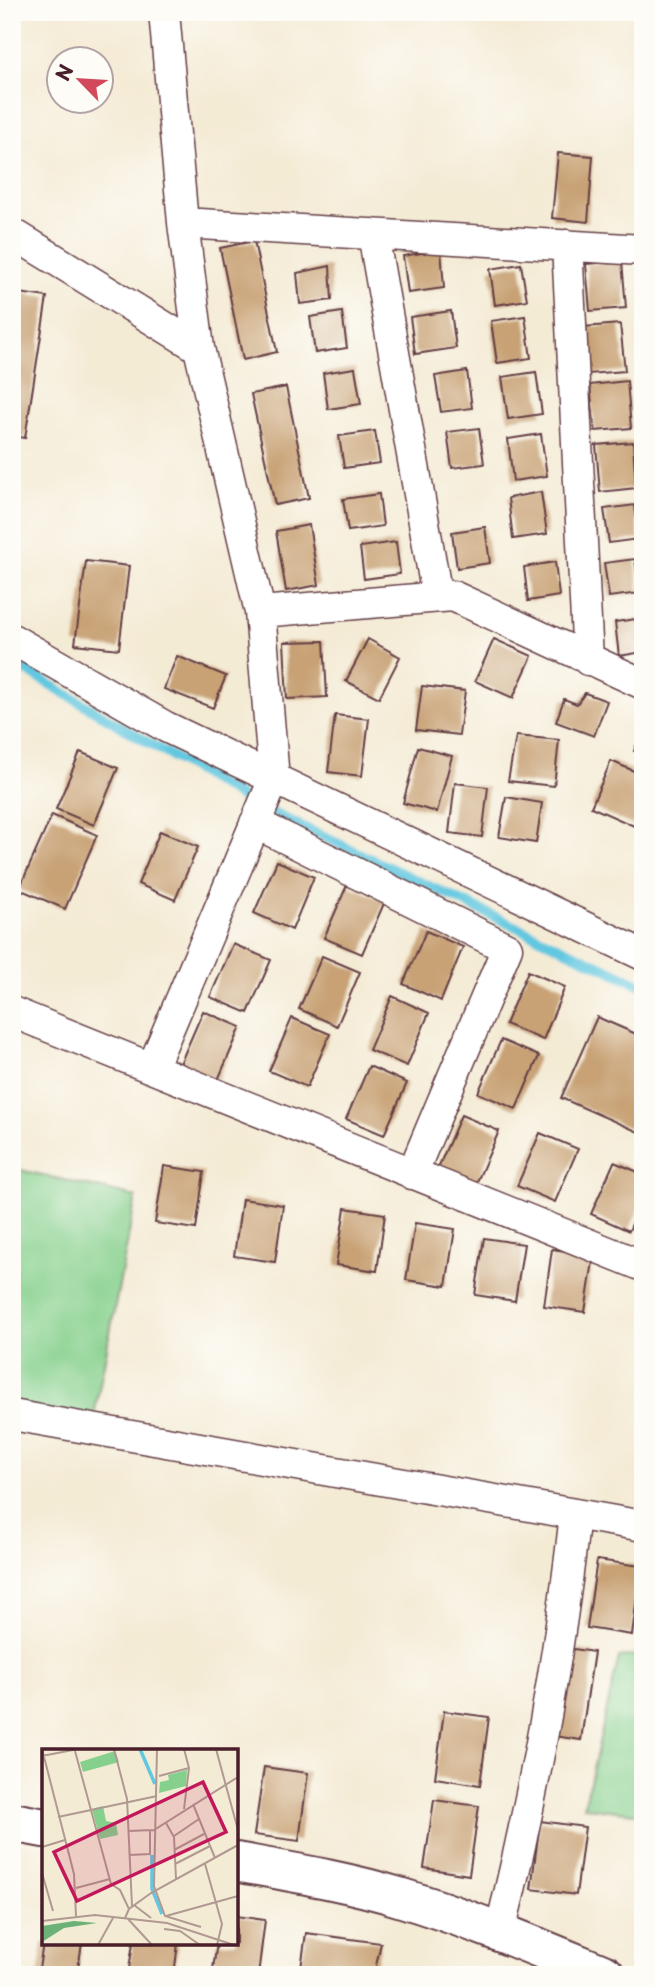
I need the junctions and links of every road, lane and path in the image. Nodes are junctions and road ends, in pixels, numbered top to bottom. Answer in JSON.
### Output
{"nodes":[{"id":1,"x":164,"y":12,"type":"edge"},
{"id":2,"x":183,"y":223,"type":"junction"},
{"id":3,"x":12,"y":233,"type":"edge"},
{"id":4,"x":373,"y":234,"type":"junction"},
{"id":5,"x":568,"y":246,"type":"junction"},
{"id":6,"x":643,"y":250,"type":"edge"},
{"id":7,"x":199,"y":348,"type":"junction"},
{"id":8,"x":437,"y":596,"type":"junction"},
{"id":9,"x":260,"y":612,"type":"junction"},
{"id":10,"x":12,"y":639,"type":"edge"},
{"id":11,"x":588,"y":660,"type":"junction"},
{"id":12,"x":643,"y":684,"type":"edge"},
{"id":13,"x":274,"y":779,"type":"junction"},
{"id":14,"x":255,"y":824,"type":"junction"},
{"id":15,"x":643,"y":955,"type":"edge"},
{"id":16,"x":12,"y":1012,"type":"edge"},
{"id":17,"x":152,"y":1068,"type":"junction"},
{"id":18,"x":412,"y":1174,"type":"junction"},
{"id":19,"x":643,"y":1266,"type":"edge"},
{"id":20,"x":12,"y":1415,"type":"edge"},
{"id":21,"x":575,"y":1514,"type":"junction"},
{"id":22,"x":643,"y":1527,"type":"edge"},
{"id":23,"x":12,"y":1822,"type":"edge"},
{"id":24,"x":42,"y":1828,"type":"edge"},
{"id":25,"x":238,"y":1862,"type":"edge"},
{"id":26,"x":500,"y":1931,"type":"junction"},
{"id":27,"x":605,"y":1975,"type":"edge"}],
"edges":[{"from":1,"to":2,"type":"street"},
{"from":2,"to":4,"type":"street"},
{"from":2,"to":7,"type":"street"},
{"from":3,"to":7,"type":"street"},
{"from":4,"to":5,"type":"street"},
{"from":4,"to":8,"type":"street"},
{"from":5,"to":6,"type":"street"},
{"from":5,"to":11,"type":"street"},
{"from":7,"to":9,"type":"street"},
{"from":8,"to":9,"type":"street"},
{"from":8,"to":11,"type":"street"},
{"from":9,"to":13,"type":"street"},
{"from":10,"to":13,"type":"street"},
{"from":11,"to":12,"type":"street"},
{"from":13,"to":14,"type":"street"},
{"from":13,"to":15,"type":"street"},
{"from":14,"to":17,"type":"street"},
{"from":14,"to":18,"type":"street"},
{"from":16,"to":17,"type":"street"},
{"from":17,"to":18,"type":"street"},
{"from":18,"to":19,"type":"street"},
{"from":20,"to":21,"type":"street"},
{"from":21,"to":22,"type":"street"},
{"from":21,"to":26,"type":"street"},
{"from":23,"to":24,"type":"street"},
{"from":25,"to":26,"type":"street"},
{"from":26,"to":27,"type":"street"}]}
